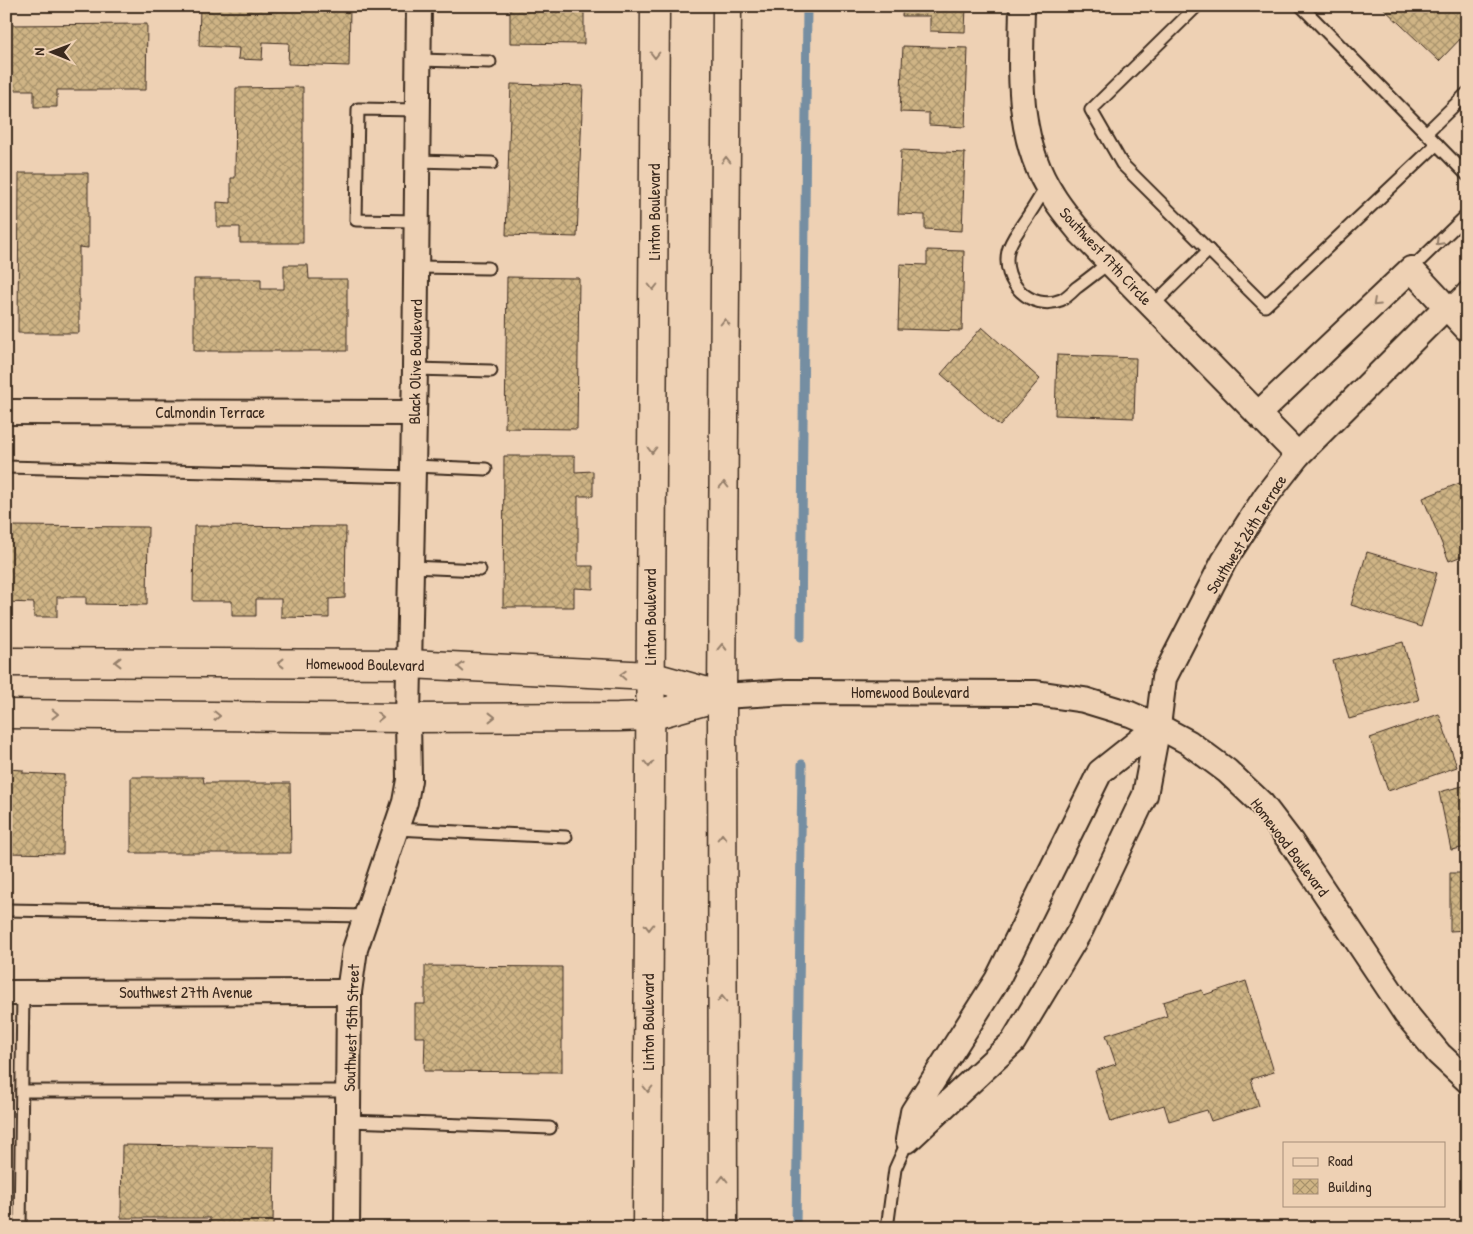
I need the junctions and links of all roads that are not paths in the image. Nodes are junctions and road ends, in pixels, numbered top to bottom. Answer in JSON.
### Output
{"nodes":[{"id":1,"x":419,"y":6,"type":"edge"},
{"id":2,"x":655,"y":6,"type":"edge"},
{"id":3,"x":727,"y":6,"type":"edge"},
{"id":4,"x":1022,"y":6,"type":"edge"},
{"id":5,"x":1196,"y":6,"type":"edge"},
{"id":6,"x":1301,"y":6,"type":"edge"},
{"id":7,"x":419,"y":60,"type":"junction"},
{"id":8,"x":490,"y":62,"type":"dead end"},
{"id":9,"x":1467,"y":93,"type":"edge"},
{"id":10,"x":418,"y":110,"type":"junction"},
{"id":11,"x":1426,"y":133,"type":"junction"},
{"id":12,"x":1437,"y":144,"type":"junction"},
{"id":13,"x":417,"y":161,"type":"junction"},
{"id":14,"x":492,"y":163,"type":"dead end"},
{"id":15,"x":1467,"y":175,"type":"edge"},
{"id":16,"x":1047,"y":186,"type":"junction"},
{"id":17,"x":1467,"y":215,"type":"edge"},
{"id":18,"x":417,"y":221,"type":"junction"},
{"id":19,"x":1209,"y":250,"type":"junction"},
{"id":20,"x":1110,"y":262,"type":"junction"},
{"id":21,"x":416,"y":267,"type":"junction"},
{"id":22,"x":488,"y":268,"type":"dead end"},
{"id":23,"x":1412,"y":269,"type":"junction"},
{"id":24,"x":1467,"y":286,"type":"edge"},
{"id":25,"x":1152,"y":306,"type":"junction"},
{"id":26,"x":1446,"y":307,"type":"junction"},
{"id":27,"x":1467,"y":329,"type":"edge"},
{"id":28,"x":415,"y":369,"type":"junction"},
{"id":29,"x":491,"y":371,"type":"dead end"},
{"id":30,"x":6,"y":412,"type":"edge"},
{"id":31,"x":414,"y":413,"type":"junction"},
{"id":32,"x":1258,"y":414,"type":"junction"},
{"id":33,"x":1298,"y":455,"type":"junction"},
{"id":34,"x":6,"y":467,"type":"edge"},
{"id":35,"x":486,"y":469,"type":"dead end"},
{"id":36,"x":413,"y":471,"type":"junction"},
{"id":37,"x":411,"y":568,"type":"junction"},
{"id":38,"x":480,"y":570,"type":"dead end"},
{"id":39,"x":6,"y":662,"type":"edge"},
{"id":40,"x":409,"y":664,"type":"junction"},
{"id":41,"x":650,"y":676,"type":"junction"},
{"id":42,"x":722,"y":696,"type":"junction"},
{"id":43,"x":6,"y":714,"type":"edge"},
{"id":44,"x":650,"y":716,"type":"junction"},
{"id":45,"x":408,"y":718,"type":"junction"},
{"id":46,"x":1158,"y":726,"type":"junction"},
{"id":47,"x":395,"y":829,"type":"junction"},
{"id":48,"x":566,"y":837,"type":"dead end"},
{"id":49,"x":6,"y":910,"type":"edge"},
{"id":50,"x":366,"y":916,"type":"junction"},
{"id":51,"x":350,"y":992,"type":"junction"},
{"id":52,"x":15,"y":993,"type":"edge"},
{"id":53,"x":1467,"y":1080,"type":"edge"},
{"id":54,"x":22,"y":1091,"type":"junction"},
{"id":55,"x":348,"y":1091,"type":"junction"},
{"id":56,"x":348,"y":1121,"type":"junction"},
{"id":57,"x":550,"y":1128,"type":"dead end"},
{"id":58,"x":908,"y":1140,"type":"junction"},
{"id":59,"x":20,"y":1228,"type":"edge"},
{"id":60,"x":347,"y":1228,"type":"edge"},
{"id":61,"x":647,"y":1228,"type":"edge"},
{"id":62,"x":723,"y":1228,"type":"edge"},
{"id":63,"x":887,"y":1228,"type":"edge"}],
"edges":[{"from":1,"to":7,"type":"street","name":"Black Olive Boulevard"},
{"from":2,"to":41,"type":"main road","name":"Linton Boulevard","one_way":true},
{"from":42,"to":3,"type":"main road","one_way":true},
{"from":4,"to":16,"type":"street","name":"Southwest 17th Circle"},
{"from":5,"to":19,"type":"lane"},
{"from":6,"to":11,"type":"lane"},
{"from":7,"to":8,"type":"lane"},
{"from":7,"to":10,"type":"street","name":"Black Olive Boulevard"},
{"from":9,"to":11,"type":"lane"},
{"from":10,"to":13,"type":"street","name":"Black Olive Boulevard"},
{"from":10,"to":18,"type":"lane"},
{"from":11,"to":12,"type":"lane"},
{"from":12,"to":15,"type":"lane"},
{"from":12,"to":19,"type":"lane"},
{"from":13,"to":14,"type":"lane"},
{"from":13,"to":18,"type":"street","name":"Black Olive Boulevard"},
{"from":16,"to":20,"type":"street","name":"Southwest 17th Circle"},
{"from":16,"to":20,"type":"lane"},
{"from":17,"to":23,"type":"lane","one_way":true},
{"from":18,"to":21,"type":"street","name":"Black Olive Boulevard"},
{"from":19,"to":25,"type":"lane"},
{"from":20,"to":25,"type":"street","name":"Southwest 17th Circle"},
{"from":21,"to":22,"type":"lane"},
{"from":21,"to":28,"type":"street","name":"Black Olive Boulevard"},
{"from":23,"to":26,"type":"street"},
{"from":23,"to":32,"type":"street","one_way":true},
{"from":24,"to":26,"type":"lane"},
{"from":25,"to":32,"type":"street","name":"Southwest 17th Circle"},
{"from":26,"to":27,"type":"street"},
{"from":26,"to":33,"type":"street","name":"Southwest 26th Terrace"},
{"from":28,"to":29,"type":"lane"},
{"from":28,"to":31,"type":"street","name":"Black Olive Boulevard"},
{"from":30,"to":31,"type":"street","name":"Calmondin Terrace"},
{"from":31,"to":36,"type":"street","name":"Black Olive Boulevard"},
{"from":32,"to":33,"type":"street","name":"Southwest 17th Circle"},
{"from":33,"to":46,"type":"street","name":"Southwest 26th Terrace"},
{"from":34,"to":36,"type":"lane"},
{"from":35,"to":36,"type":"lane"},
{"from":36,"to":37,"type":"street","name":"Black Olive Boulevard"},
{"from":37,"to":38,"type":"lane"},
{"from":37,"to":40,"type":"street","name":"Black Olive Boulevard"},
{"from":40,"to":39,"type":"main road","name":"Homewood Boulevard","one_way":true},
{"from":41,"to":40,"type":"main road","name":"Homewood Boulevard","one_way":true},
{"from":40,"to":45,"type":"street","name":"Black Olive Boulevard"},
{"from":41,"to":42,"type":"main road","name":"Homewood Boulevard"},
{"from":41,"to":44,"type":"main road","name":"Linton Boulevard"},
{"from":42,"to":44,"type":"main road","name":"Homewood Boulevard"},
{"from":42,"to":46,"type":"street","name":"Homewood Boulevard"},
{"from":62,"to":42,"type":"main road","one_way":true},
{"from":43,"to":45,"type":"main road","name":"Homewood Boulevard","one_way":true},
{"from":45,"to":44,"type":"main road","name":"Homewood Boulevard","one_way":true},
{"from":44,"to":61,"type":"main road","name":"Linton Boulevard","one_way":true},
{"from":45,"to":47,"type":"street","name":"Southwest 15th Street"},
{"from":46,"to":53,"type":"street","name":"Homewood Boulevard"},
{"from":46,"to":58,"type":"street"},
{"from":46,"to":58,"type":"street","name":"Southwest 26th Terrace"},
{"from":47,"to":48,"type":"lane"},
{"from":47,"to":50,"type":"street","name":"Southwest 15th Street"},
{"from":49,"to":50,"type":"lane"},
{"from":50,"to":51,"type":"street","name":"Southwest 15th Street"},
{"from":51,"to":52,"type":"street","name":"Southwest 27th Avenue"},
{"from":51,"to":55,"type":"street","name":"Southwest 15th Street"},
{"from":52,"to":54,"type":"lane","name":"Southwest 27th Avenue"},
{"from":54,"to":55,"type":"lane"},
{"from":54,"to":59,"type":"lane","name":"Southwest 27th Avenue"},
{"from":55,"to":56,"type":"street","name":"Southwest 15th Street"},
{"from":56,"to":57,"type":"lane"},
{"from":56,"to":60,"type":"street","name":"Southwest 15th Street"},
{"from":58,"to":63,"type":"lane"}]}
